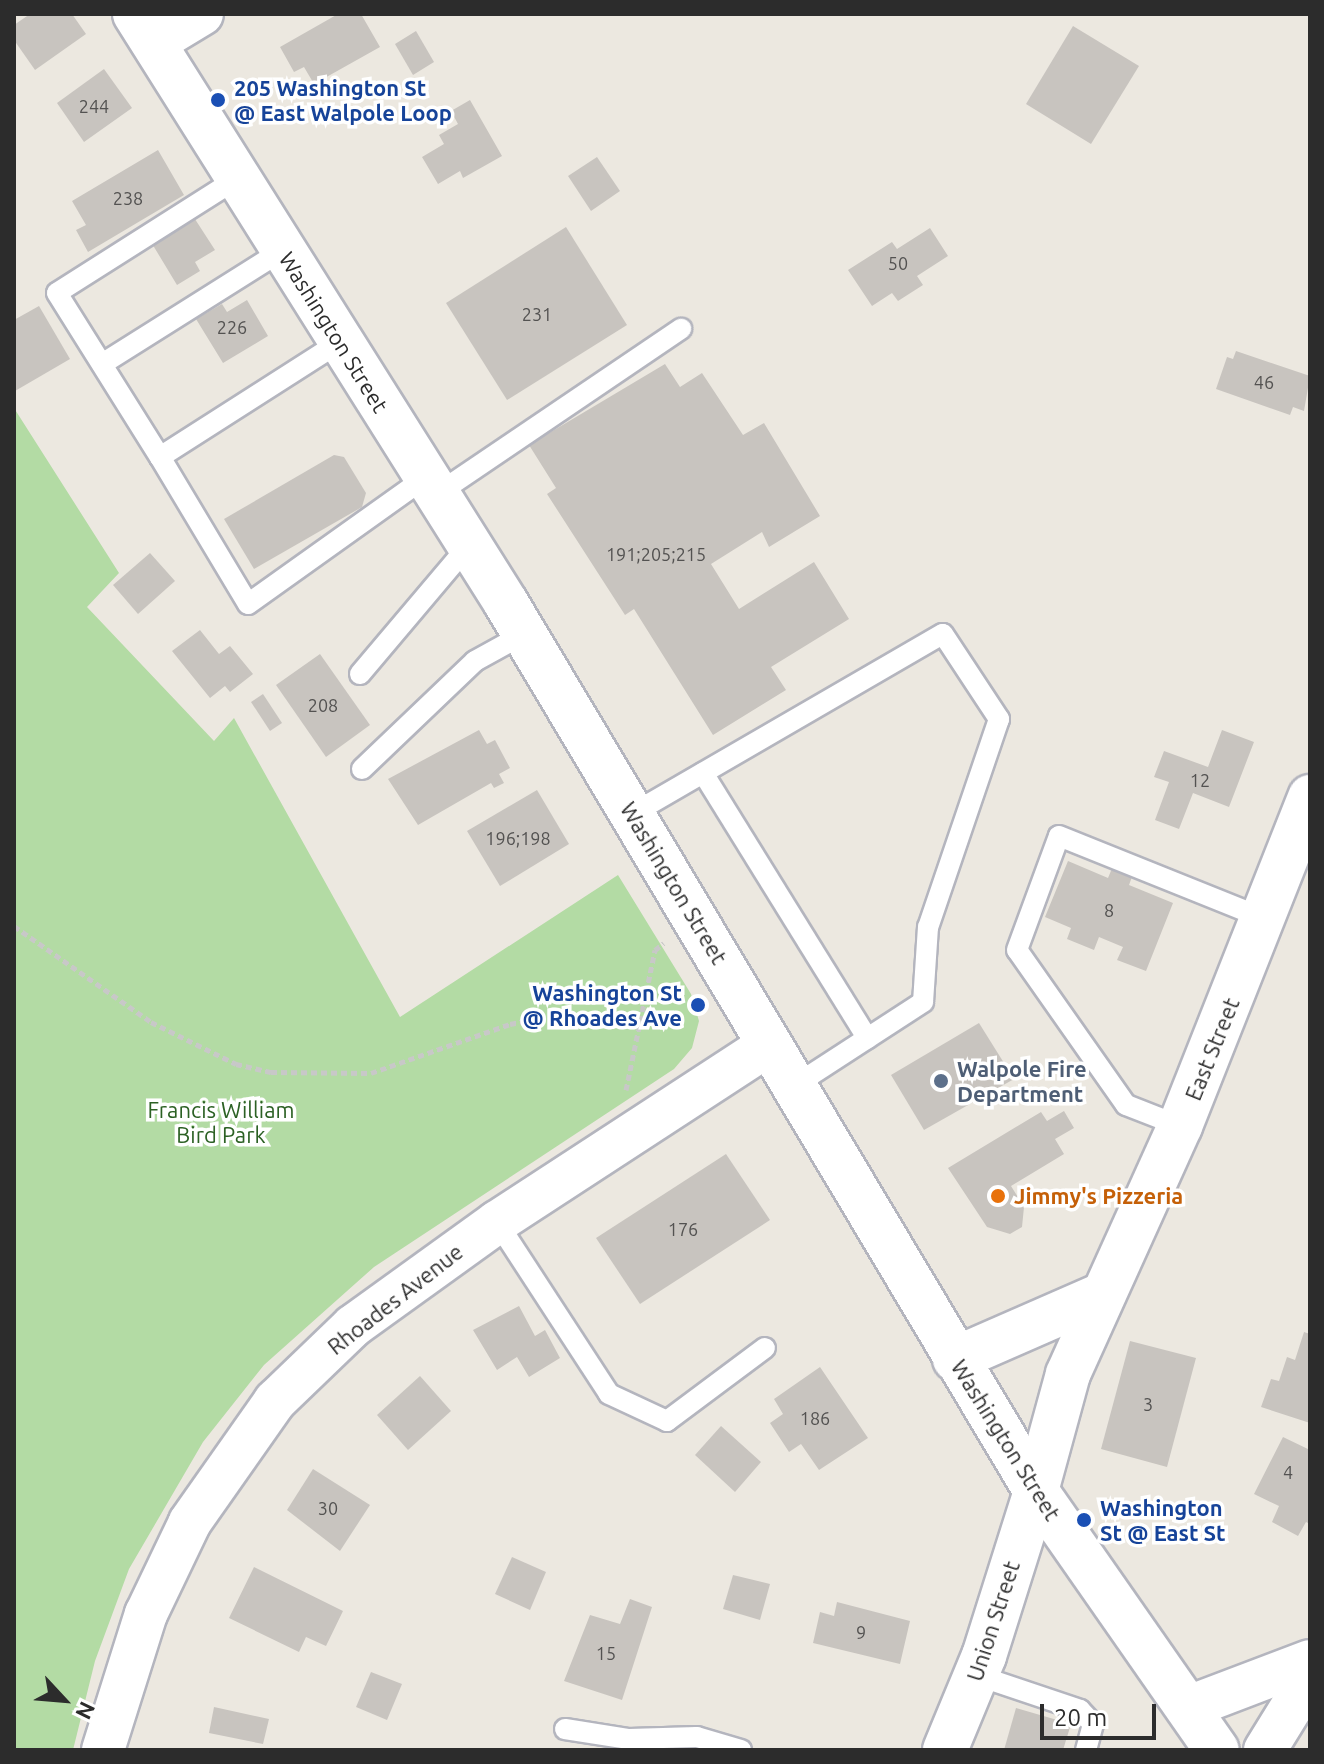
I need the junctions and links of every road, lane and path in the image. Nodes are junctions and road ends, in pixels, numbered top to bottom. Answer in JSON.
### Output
{"nodes":[{"id":1,"x":200,"y":15,"type":"edge"},
{"id":2,"x":144,"y":28,"type":"edge"},
{"id":3,"x":238,"y":178,"type":"junction"},
{"id":4,"x":283,"y":250,"type":"junction"},
{"id":5,"x":681,"y":329,"type":"dead end"},
{"id":6,"x":340,"y":342,"type":"junction"},
{"id":7,"x":102,"y":364,"type":"junction"},
{"id":8,"x":160,"y":457,"type":"junction"},
{"id":9,"x":431,"y":485,"type":"junction"},
{"id":10,"x":469,"y":545,"type":"junction"},
{"id":11,"x":524,"y":634,"type":"junction"},
{"id":12,"x":360,"y":674,"type":"dead end"},
{"id":13,"x":362,"y":769,"type":"dead end"},
{"id":14,"x":703,"y":773,"type":"junction"},
{"id":15,"x":1310,"y":797,"type":"edge"},
{"id":16,"x":632,"y":814,"type":"junction"},
{"id":17,"x":1265,"y":919,"type":"junction"},
{"id":18,"x":14,"y":926,"type":"edge"},
{"id":19,"x":665,"y":942,"type":"dead end"},
{"id":20,"x":641,"y":1023,"type":"junction"},
{"id":21,"x":867,"y":1038,"type":"junction"},
{"id":22,"x":770,"y":1044,"type":"junction"},
{"id":23,"x":795,"y":1085,"type":"junction"},
{"id":24,"x":626,"y":1094,"type":"dead end"},
{"id":25,"x":1180,"y":1126,"type":"junction"},
{"id":26,"x":497,"y":1222,"type":"junction"},
{"id":27,"x":1099,"y":1296,"type":"junction"},
{"id":28,"x":765,"y":1348,"type":"dead end"},
{"id":29,"x":955,"y":1359,"type":"junction"},
{"id":30,"x":1036,"y":1491,"type":"junction"},
{"id":31,"x":1310,"y":1661,"type":"edge"},
{"id":32,"x":976,"y":1675,"type":"junction"},
{"id":33,"x":1310,"y":1677,"type":"edge"},
{"id":34,"x":1189,"y":1707,"type":"junction"},
{"id":35,"x":565,"y":1729,"type":"dead end"},
{"id":36,"x":103,"y":1750,"type":"edge"},
{"id":37,"x":741,"y":1750,"type":"edge"},
{"id":38,"x":945,"y":1750,"type":"edge"},
{"id":39,"x":1086,"y":1750,"type":"edge"},
{"id":40,"x":1217,"y":1750,"type":"edge"},
{"id":41,"x":1265,"y":1750,"type":"edge"}],
"edges":[{"from":1,"to":2,"type":"street"},
{"from":2,"to":3,"type":"main road","name":"Washington Street"},
{"from":3,"to":4,"type":"main road","name":"Washington Street"},
{"from":3,"to":7,"type":"lane"},
{"from":4,"to":6,"type":"main road","name":"Washington Street"},
{"from":4,"to":7,"type":"lane"},
{"from":5,"to":9,"type":"lane"},
{"from":6,"to":8,"type":"lane"},
{"from":6,"to":9,"type":"main road","name":"Washington Street"},
{"from":7,"to":8,"type":"lane"},
{"from":8,"to":9,"type":"lane"},
{"from":9,"to":10,"type":"main road","name":"Washington Street"},
{"from":10,"to":11,"type":"main road","name":"Washington Street"},
{"from":10,"to":12,"type":"lane"},
{"from":11,"to":13,"type":"lane"},
{"from":11,"to":16,"type":"main road","name":"Washington Street"},
{"from":14,"to":16,"type":"lane"},
{"from":14,"to":21,"type":"lane"},
{"from":14,"to":21,"type":"lane"},
{"from":15,"to":17,"type":"main road","name":"East Street"},
{"from":16,"to":22,"type":"main road","name":"Washington Street"},
{"from":17,"to":25,"type":"main road","name":"East Street"},
{"from":17,"to":25,"type":"lane"},
{"from":18,"to":20,"type":"path"},
{"from":19,"to":20,"type":"path"},
{"from":20,"to":24,"type":"path"},
{"from":21,"to":23,"type":"lane"},
{"from":22,"to":23,"type":"main road","name":"Washington Street"},
{"from":22,"to":26,"type":"street","name":"Rhoades Avenue"},
{"from":23,"to":29,"type":"main road","name":"Washington Street"},
{"from":25,"to":27,"type":"main road","name":"East Street"},
{"from":26,"to":28,"type":"lane"},
{"from":26,"to":36,"type":"street","name":"Rhoades Avenue"},
{"from":27,"to":29,"type":"main road"},
{"from":27,"to":30,"type":"main road","name":"East Street"},
{"from":29,"to":30,"type":"main road","name":"Washington Street"},
{"from":30,"to":32,"type":"main road","name":"Union Street"},
{"from":30,"to":34,"type":"main road","name":"Washington Street"},
{"from":31,"to":34,"type":"street"},
{"from":32,"to":38,"type":"main road","name":"Union Street"},
{"from":32,"to":39,"type":"lane"},
{"from":33,"to":41,"type":"street"},
{"from":34,"to":40,"type":"main road","name":"Washington Street"},
{"from":35,"to":37,"type":"lane"}]}
